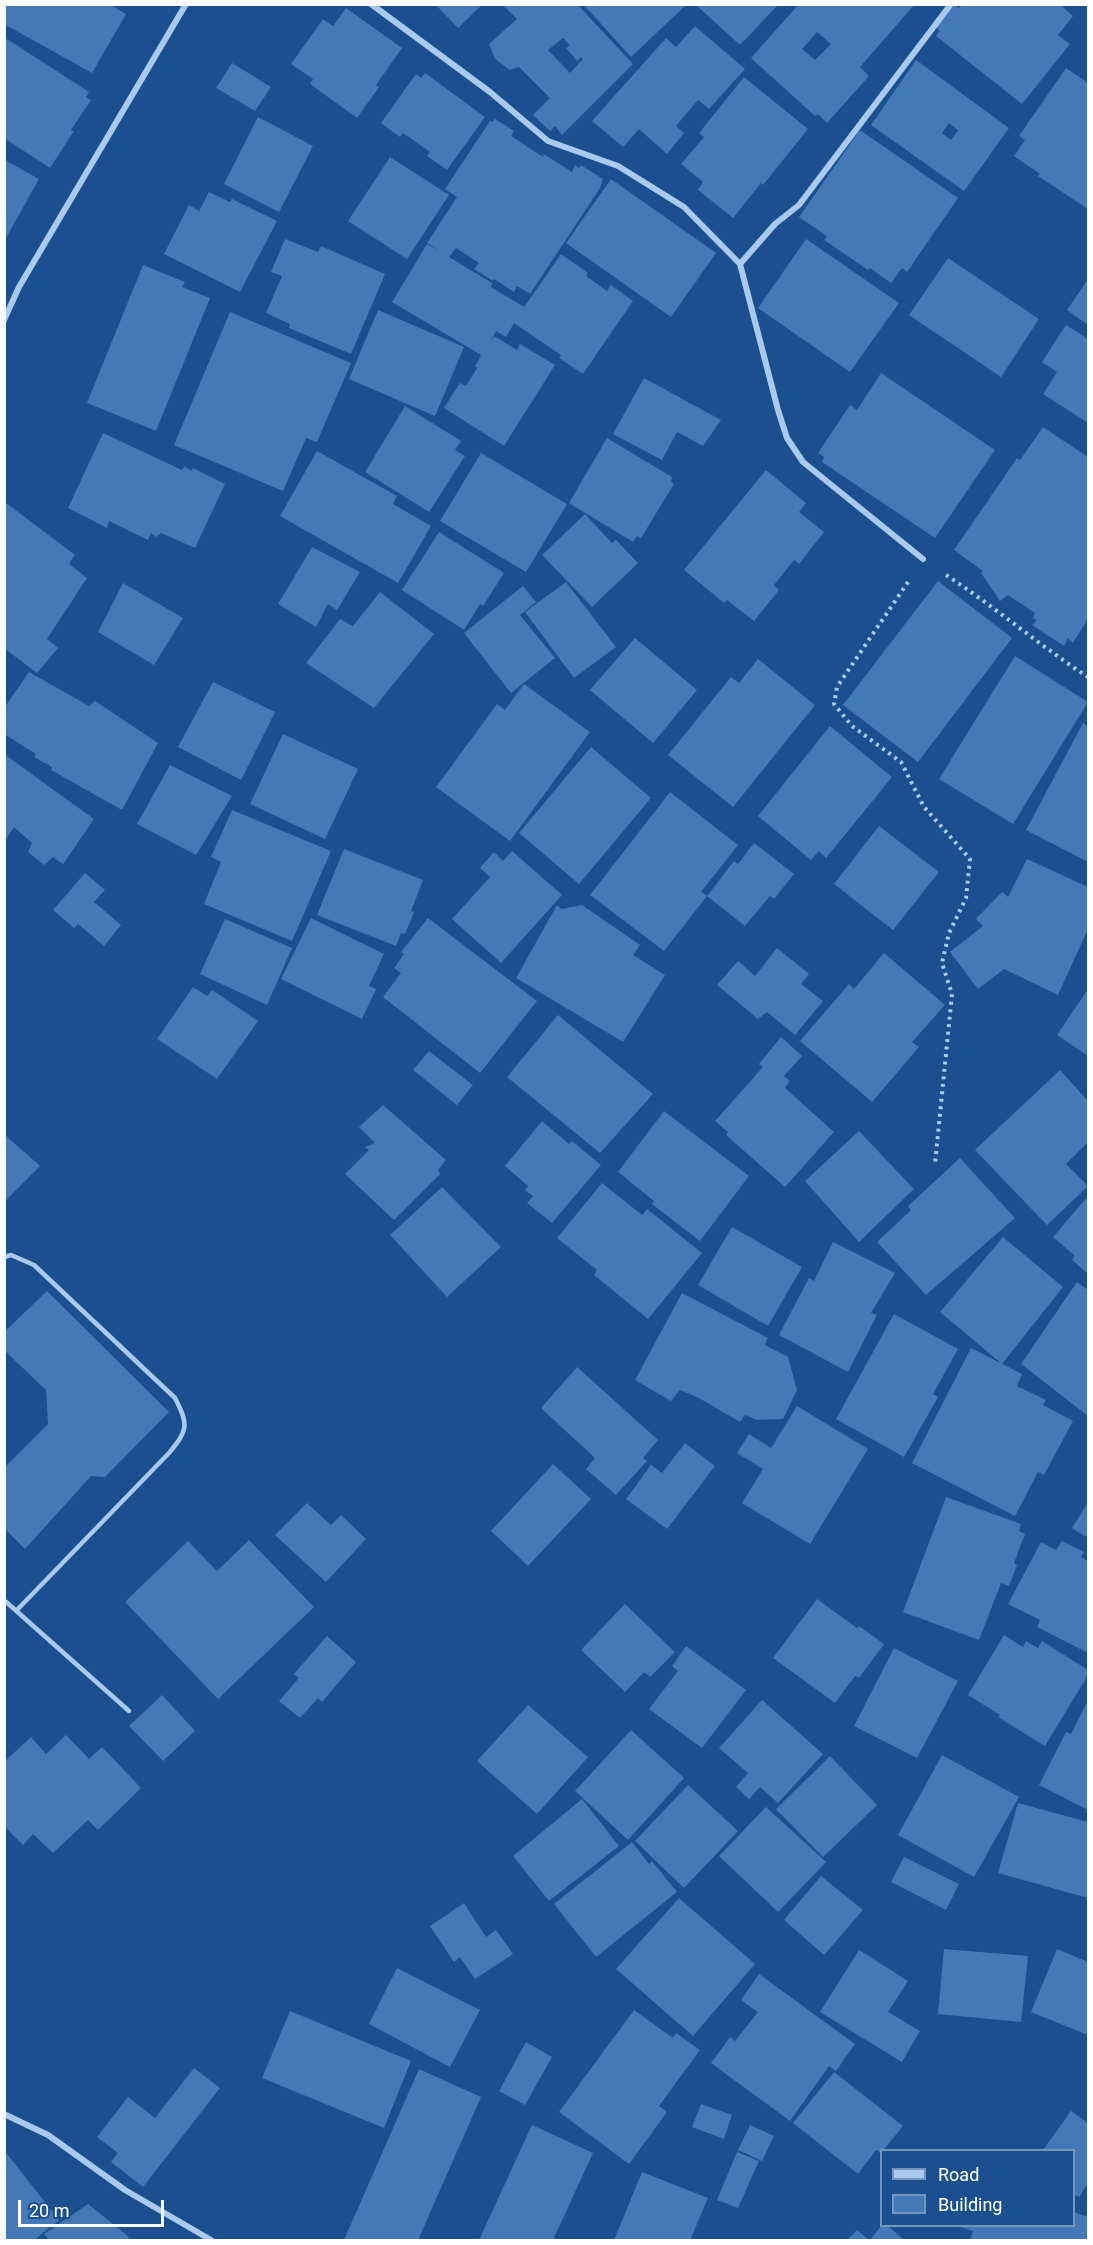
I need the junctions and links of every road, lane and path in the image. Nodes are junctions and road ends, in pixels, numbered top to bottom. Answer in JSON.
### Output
{"nodes":[{"id":1,"x":186,"y":4,"type":"edge"},
{"id":2,"x":371,"y":4,"type":"edge"},
{"id":3,"x":951,"y":4,"type":"edge"},
{"id":4,"x":740,"y":264,"type":"junction"},
{"id":5,"x":4,"y":320,"type":"edge"},
{"id":6,"x":923,"y":559,"type":"junction"},
{"id":7,"x":1089,"y":676,"type":"edge"},
{"id":8,"x":935,"y":1164,"type":"dead end"},
{"id":9,"x":4,"y":1257,"type":"edge"},
{"id":10,"x":4,"y":1600,"type":"edge"},
{"id":11,"x":16,"y":1611,"type":"junction"},
{"id":12,"x":129,"y":1711,"type":"dead end"},
{"id":13,"x":4,"y":2114,"type":"edge"},
{"id":14,"x":211,"y":2241,"type":"edge"}],
"edges":[{"from":1,"to":5,"type":"street"},
{"from":2,"to":4,"type":"street"},
{"from":3,"to":4,"type":"street"},
{"from":4,"to":6,"type":"street"},
{"from":6,"to":7,"type":"path"},
{"from":6,"to":8,"type":"path"},
{"from":9,"to":11,"type":"lane"},
{"from":10,"to":11,"type":"lane"},
{"from":11,"to":12,"type":"lane"},
{"from":13,"to":14,"type":"street"}]}
